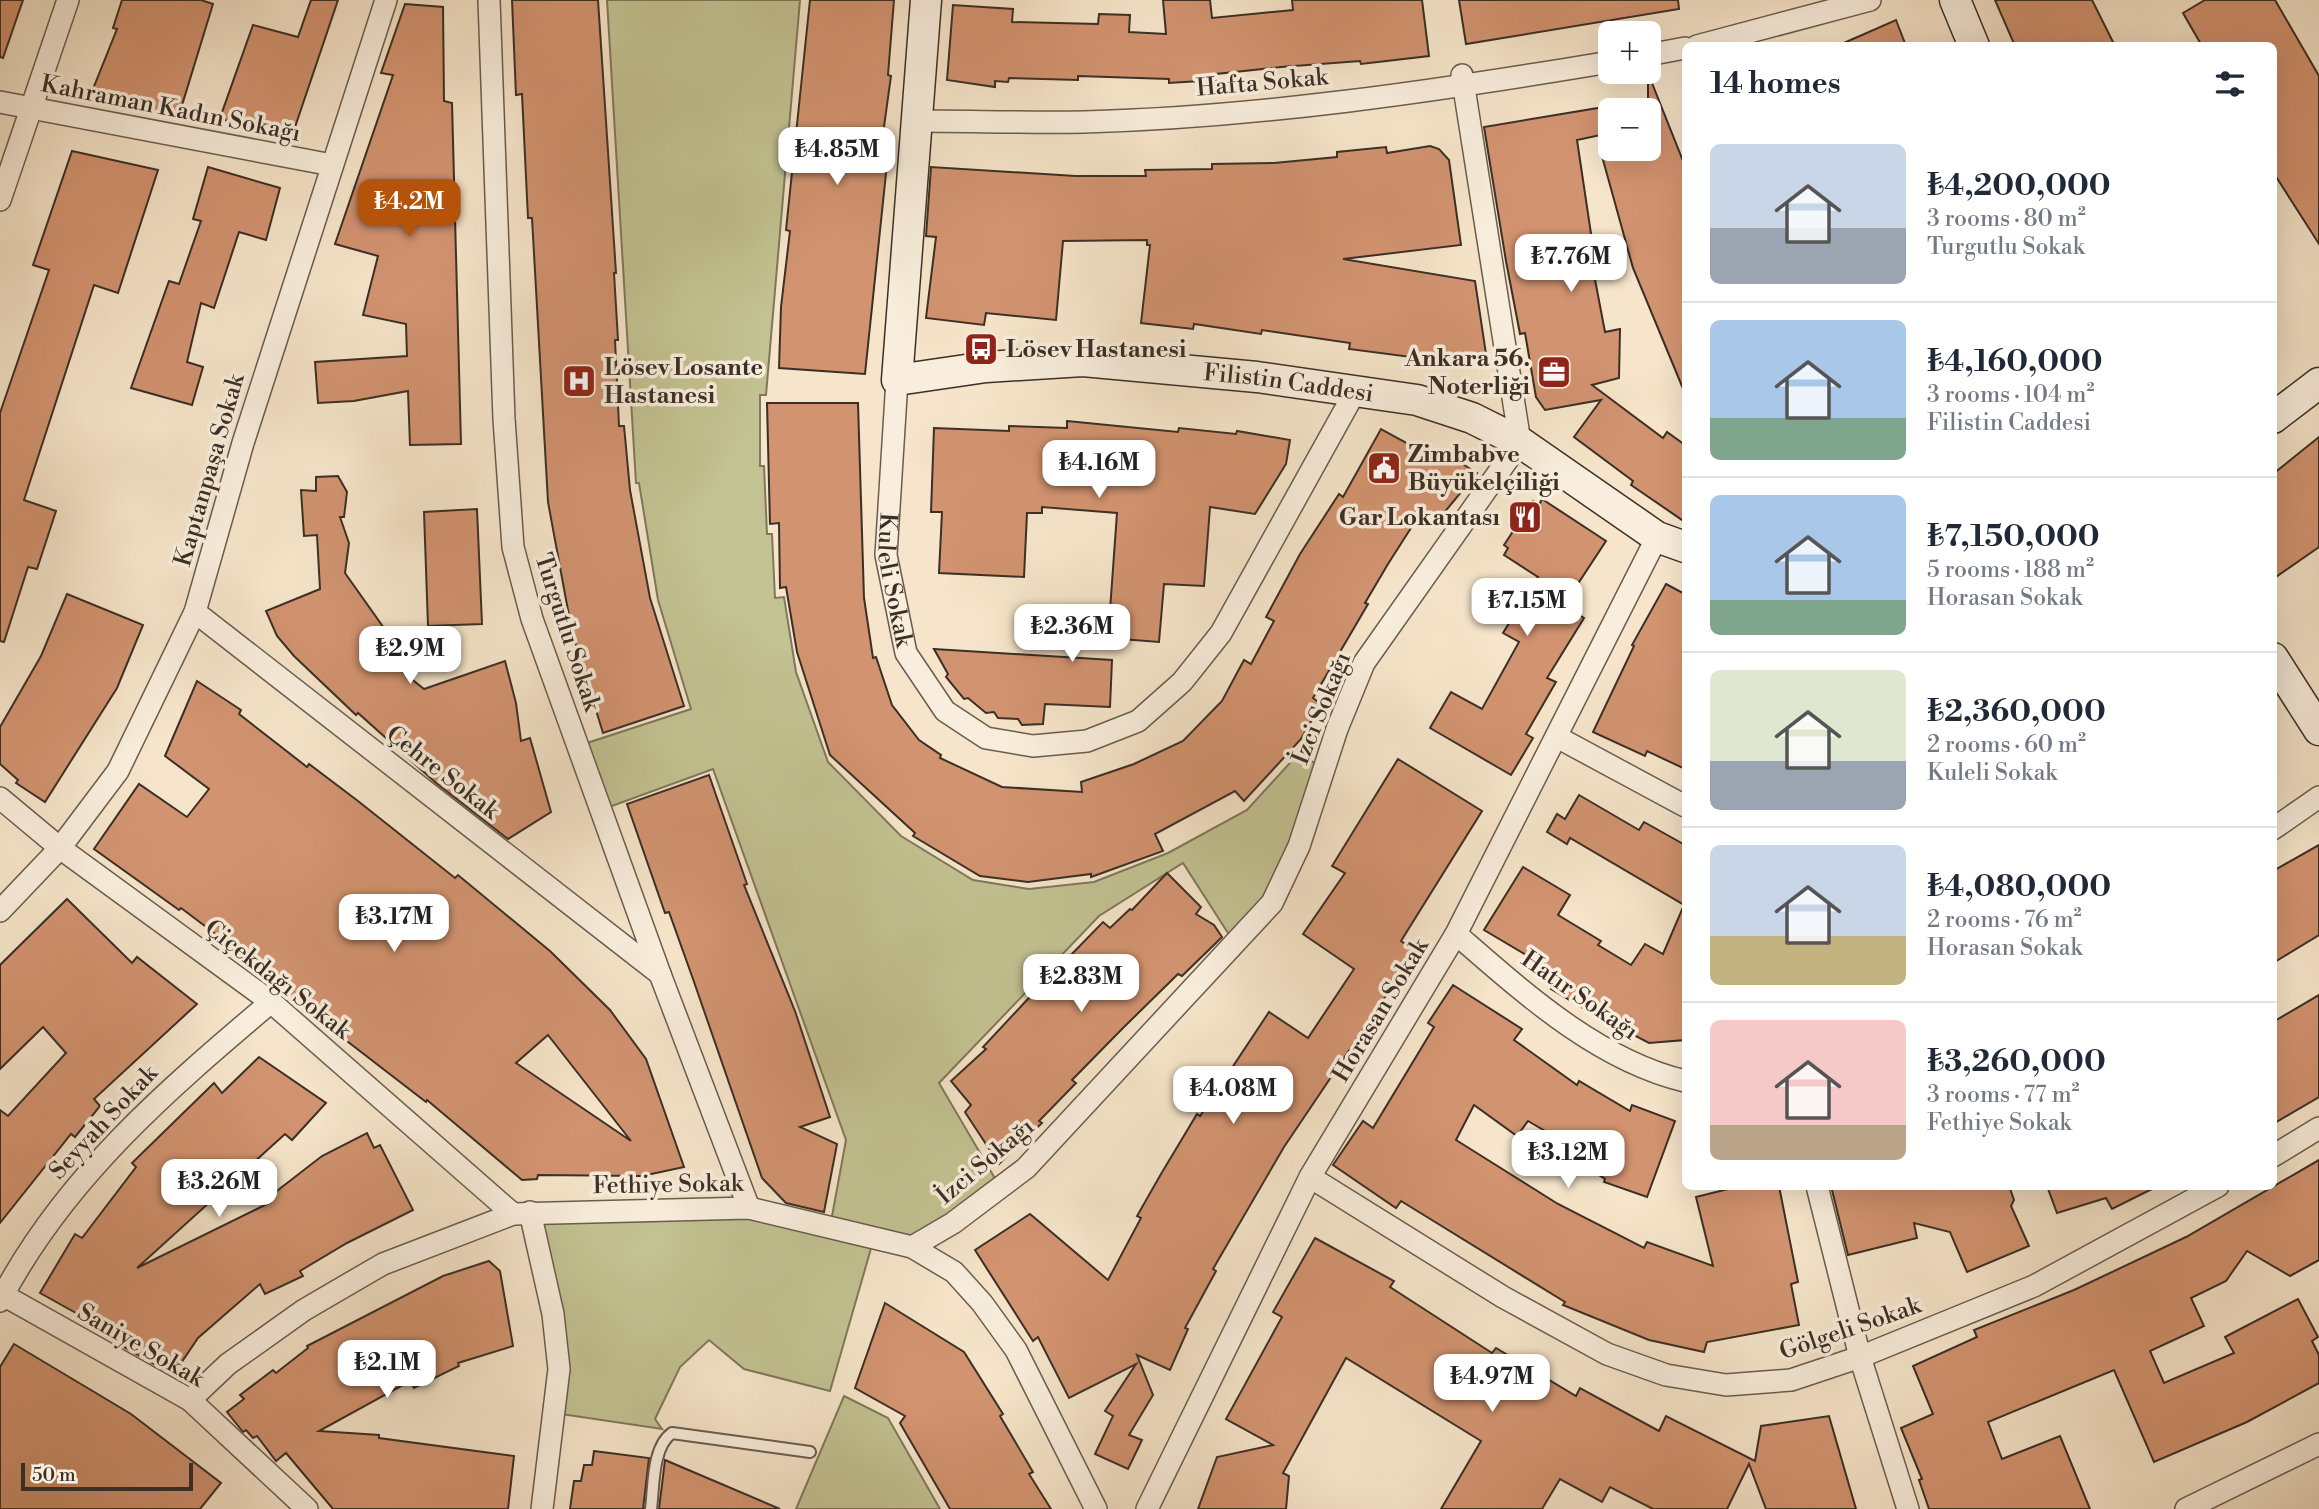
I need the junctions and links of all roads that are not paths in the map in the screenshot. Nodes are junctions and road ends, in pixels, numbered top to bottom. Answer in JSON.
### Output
{"nodes":[{"id":1,"x":68,"y":0,"type":"edge"},
{"id":2,"x":386,"y":0,"type":"edge"},
{"id":3,"x":926,"y":0,"type":"edge"},
{"id":4,"x":1870,"y":0,"type":"edge"},
{"id":5,"x":1955,"y":0,"type":"edge"},
{"id":6,"x":489,"y":6,"type":"edge"},
{"id":7,"x":1716,"y":42,"type":"edge"},
{"id":8,"x":1972,"y":42,"type":"edge"},
{"id":9,"x":1682,"y":51,"type":"edge"},
{"id":10,"x":1661,"y":53,"type":"edge"},
{"id":11,"x":1598,"y":64,"type":"edge"},
{"id":12,"x":1463,"y":81,"type":"junction"},
{"id":13,"x":0,"y":102,"type":"edge"},
{"id":14,"x":31,"y":108,"type":"junction"},
{"id":15,"x":915,"y":121,"type":"junction"},
{"id":16,"x":332,"y":165,"type":"junction"},
{"id":17,"x":0,"y":200,"type":"edge"},
{"id":18,"x":897,"y":380,"type":"junction"},
{"id":19,"x":2319,"y":383,"type":"edge"},
{"id":20,"x":1356,"y":390,"type":"junction"},
{"id":21,"x":2277,"y":415,"type":"edge"},
{"id":22,"x":1520,"y":442,"type":"junction"},
{"id":23,"x":1657,"y":537,"type":"junction"},
{"id":24,"x":1682,"y":546,"type":"edge"},
{"id":25,"x":195,"y":612,"type":"junction"},
{"id":26,"x":2277,"y":664,"type":"edge"},
{"id":27,"x":2319,"y":730,"type":"edge"},
{"id":28,"x":1557,"y":737,"type":"junction"},
{"id":29,"x":2319,"y":797,"type":"edge"},
{"id":30,"x":0,"y":798,"type":"edge"},
{"id":31,"x":1682,"y":804,"type":"edge"},
{"id":32,"x":2277,"y":826,"type":"edge"},
{"id":33,"x":60,"y":848,"type":"junction"},
{"id":34,"x":0,"y":911,"type":"edge"},
{"id":35,"x":1455,"y":934,"type":"junction"},
{"id":36,"x":660,"y":974,"type":"junction"},
{"id":37,"x":271,"y":1002,"type":"junction"},
{"id":38,"x":1682,"y":1080,"type":"edge"},
{"id":39,"x":2319,"y":1128,"type":"edge"},
{"id":40,"x":2277,"y":1154,"type":"edge"},
{"id":41,"x":1310,"y":1177,"type":"junction"},
{"id":42,"x":1818,"y":1190,"type":"edge"},
{"id":43,"x":2211,"y":1190,"type":"edge"},
{"id":44,"x":749,"y":1208,"type":"junction"},
{"id":45,"x":521,"y":1213,"type":"junction"},
{"id":46,"x":912,"y":1247,"type":"junction"},
{"id":47,"x":1,"y":1298,"type":"edge"},
{"id":48,"x":1860,"y":1357,"type":"junction"},
{"id":49,"x":190,"y":1400,"type":"junction"},
{"id":50,"x":2319,"y":1444,"type":"edge"},
{"id":51,"x":810,"y":1451,"type":"dead end"},
{"id":52,"x":307,"y":1509,"type":"edge"},
{"id":53,"x":542,"y":1509,"type":"edge"},
{"id":54,"x":651,"y":1509,"type":"edge"},
{"id":55,"x":1096,"y":1509,"type":"edge"},
{"id":56,"x":1147,"y":1509,"type":"edge"},
{"id":57,"x":1908,"y":1509,"type":"edge"},
{"id":58,"x":2186,"y":1509,"type":"edge"}],
"edges":[{"from":1,"to":14,"type":"street"},
{"from":2,"to":16,"type":"street","name":"Kaptanpaşa Sokak"},
{"from":3,"to":15,"type":"street","name":"Kuleli Sokak"},
{"from":4,"to":7,"type":"street"},
{"from":5,"to":8,"type":"street"},
{"from":6,"to":36,"type":"street","name":"Turgutlu Sokak"},
{"from":9,"to":10,"type":"street"},
{"from":11,"to":12,"type":"street","name":"Hafta Sokak"},
{"from":12,"to":15,"type":"street","name":"Hafta Sokak"},
{"from":12,"to":22,"type":"street"},
{"from":13,"to":14,"type":"street","name":"Kahraman Kadın Sokağı"},
{"from":14,"to":16,"type":"street","name":"Kahraman Kadın Sokağı"},
{"from":14,"to":17,"type":"street"},
{"from":15,"to":18,"type":"street","name":"Kuleli Sokak"},
{"from":16,"to":25,"type":"street","name":"Kaptanpaşa Sokak"},
{"from":18,"to":20,"type":"street","name":"Filistin Caddesi"},
{"from":18,"to":20,"type":"street","name":"Kuleli Sokak"},
{"from":19,"to":21,"type":"street"},
{"from":20,"to":22,"type":"street","name":"Filistin Caddesi"},
{"from":22,"to":23,"type":"street","name":"Filistin Caddesi"},
{"from":22,"to":46,"type":"street","name":"İzci Sokağı"},
{"from":23,"to":24,"type":"street","name":"Filistin Caddesi"},
{"from":23,"to":28,"type":"street","name":"Horasan Sokak"},
{"from":25,"to":33,"type":"street","name":"Kaptanpaşa Sokak"},
{"from":25,"to":36,"type":"street","name":"Çehre Sokak"},
{"from":26,"to":27,"type":"street"},
{"from":28,"to":31,"type":"street"},
{"from":28,"to":35,"type":"street","name":"Horasan Sokak"},
{"from":29,"to":32,"type":"street"},
{"from":30,"to":33,"type":"street","name":"Çiçekdağı Sokak"},
{"from":33,"to":34,"type":"street","name":"Kaptanpaşa Sokak"},
{"from":33,"to":37,"type":"street","name":"Çiçekdağı Sokak"},
{"from":35,"to":38,"type":"street","name":"Hatır Sokağı"},
{"from":35,"to":41,"type":"street","name":"Horasan Sokak"},
{"from":36,"to":44,"type":"street","name":"Turgutlu Sokak"},
{"from":37,"to":45,"type":"street","name":"Çiçekdağı Sokak"},
{"from":37,"to":47,"type":"street","name":"Seyyah Sokak"},
{"from":39,"to":40,"type":"street"},
{"from":41,"to":48,"type":"street","name":"Gölgeli Sokak"},
{"from":41,"to":56,"type":"street","name":"Horasan Sokak"},
{"from":42,"to":48,"type":"street"},
{"from":43,"to":48,"type":"street","name":"Gölgeli Sokak"},
{"from":44,"to":45,"type":"street","name":"Fethiye Sokak"},
{"from":44,"to":46,"type":"street","name":"Fethiye Sokak"},
{"from":45,"to":49,"type":"street","name":"Fethiye Sokak"},
{"from":45,"to":53,"type":"street"},
{"from":46,"to":55,"type":"street","name":"Fethiye Sokak"},
{"from":47,"to":49,"type":"street","name":"Saniye Sokak"},
{"from":48,"to":57,"type":"street"},
{"from":49,"to":52,"type":"street","name":"Saniye Sokak"},
{"from":50,"to":58,"type":"street"},
{"from":51,"to":54,"type":"lane"}]}
